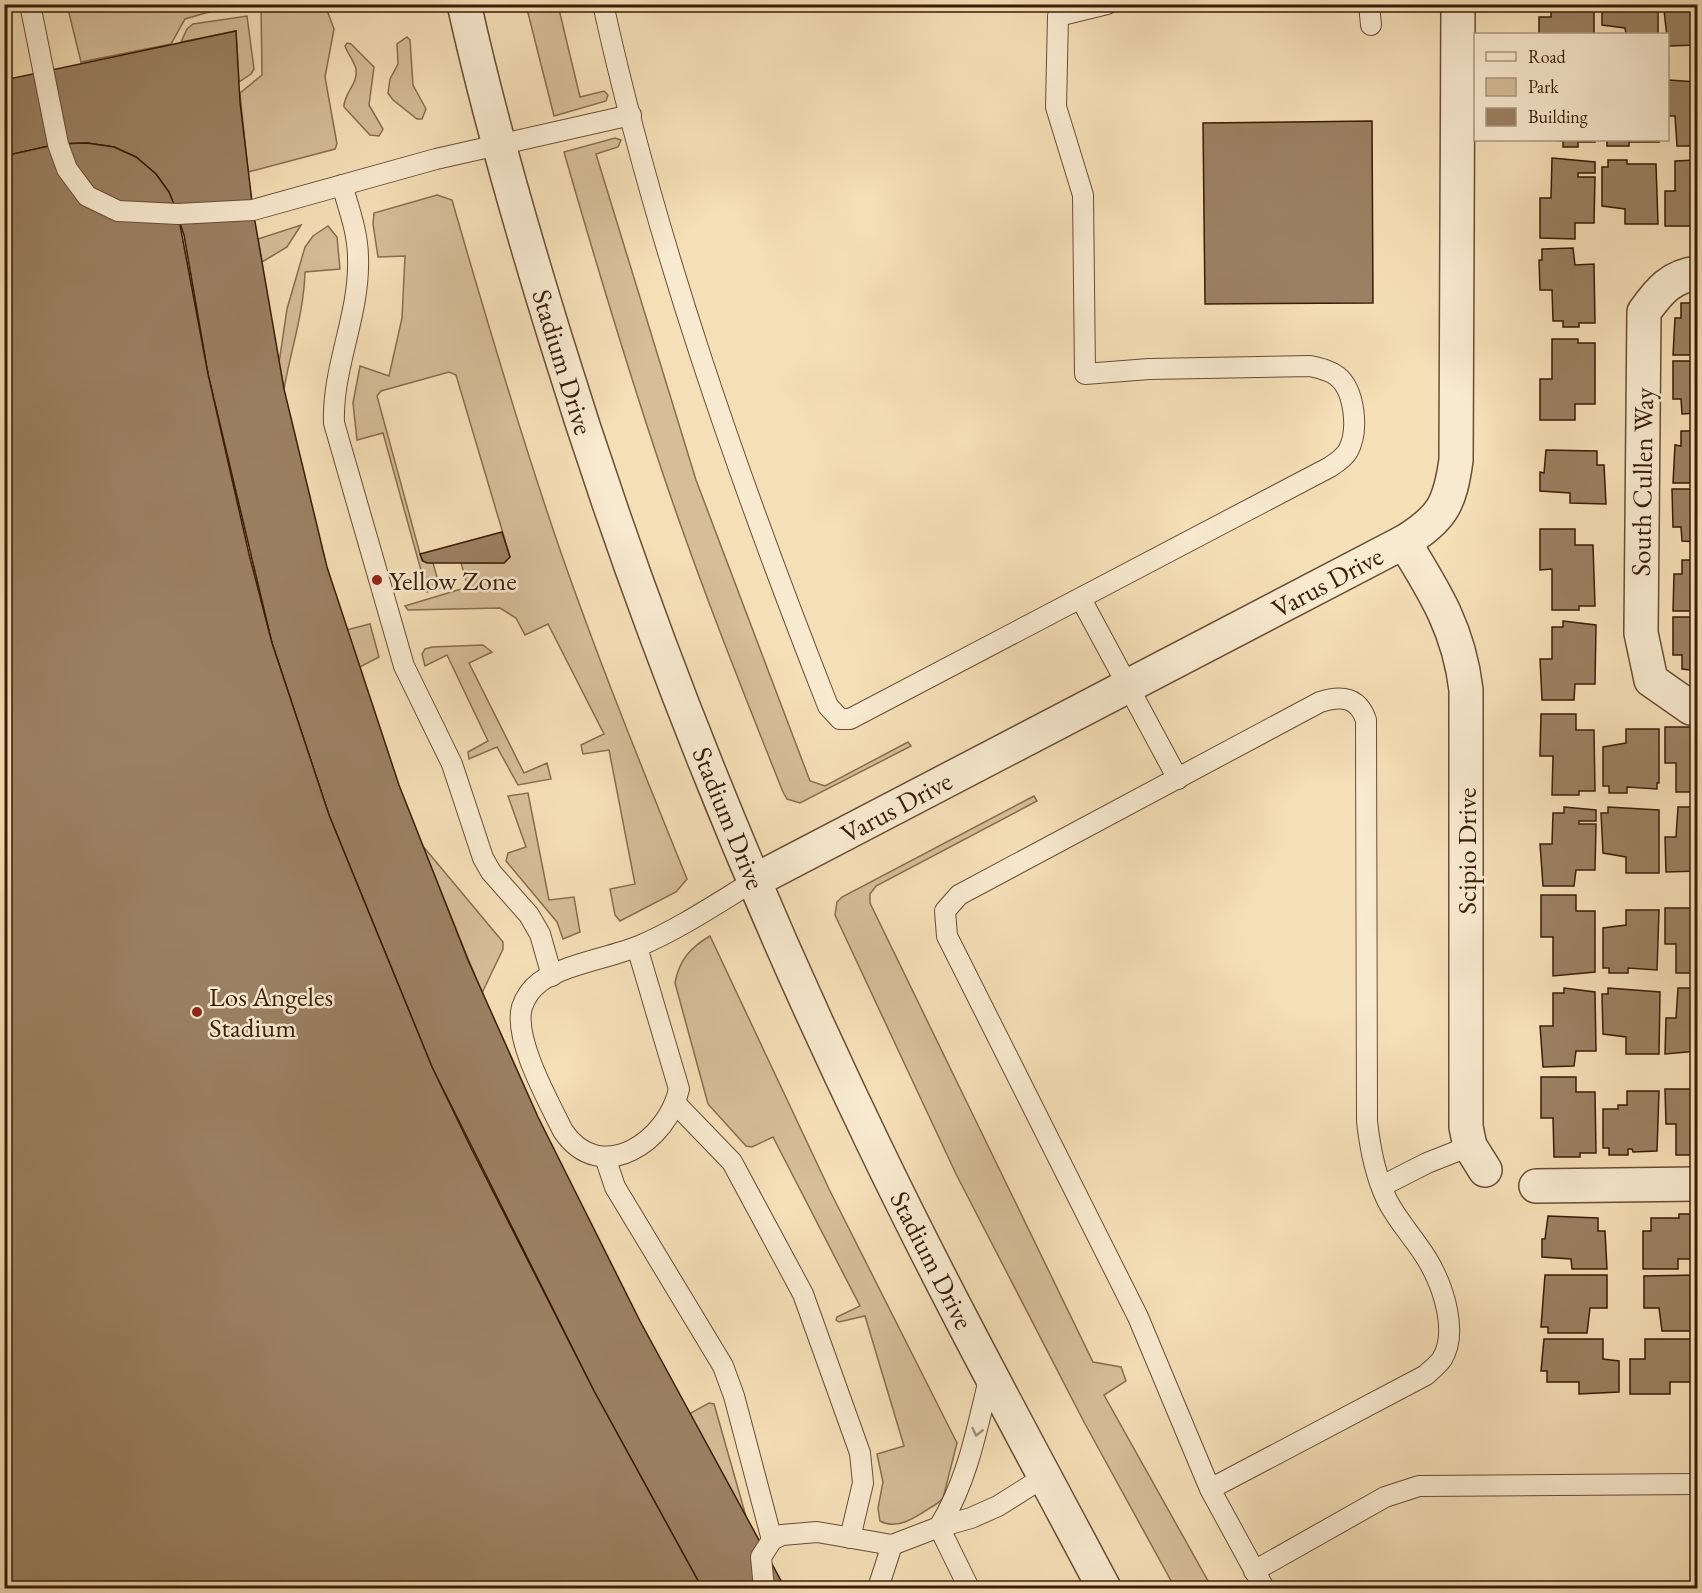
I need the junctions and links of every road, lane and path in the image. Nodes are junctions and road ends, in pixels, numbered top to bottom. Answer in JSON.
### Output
{"nodes":[{"id":1,"x":30,"y":4,"type":"edge"},
{"id":2,"x":464,"y":4,"type":"edge"},
{"id":3,"x":603,"y":4,"type":"edge"},
{"id":4,"x":1107,"y":4,"type":"edge"},
{"id":5,"x":1370,"y":4,"type":"edge"},
{"id":6,"x":1458,"y":4,"type":"edge"},
{"id":7,"x":1371,"y":25,"type":"dead end"},
{"id":8,"x":631,"y":115,"type":"junction"},
{"id":9,"x":500,"y":146,"type":"junction"},
{"id":10,"x":342,"y":185,"type":"junction"},
{"id":11,"x":1698,"y":273,"type":"edge"},
{"id":12,"x":1404,"y":542,"type":"junction"},
{"id":13,"x":1081,"y":599,"type":"junction"},
{"id":14,"x":1128,"y":686,"type":"junction"},
{"id":15,"x":1698,"y":708,"type":"edge"},
{"id":16,"x":1178,"y":779,"type":"junction"},
{"id":17,"x":754,"y":881,"type":"junction"},
{"id":18,"x":638,"y":946,"type":"junction"},
{"id":19,"x":552,"y":976,"type":"junction"},
{"id":20,"x":676,"y":1104,"type":"junction"},
{"id":21,"x":605,"y":1157,"type":"junction"},
{"id":22,"x":1477,"y":1158,"type":"joint"},
{"id":23,"x":1698,"y":1184,"type":"edge"},
{"id":24,"x":1382,"y":1186,"type":"junction"},
{"id":25,"x":1536,"y":1186,"type":"dead end"},
{"id":26,"x":990,"y":1375,"type":"junction"},
{"id":27,"x":1044,"y":1477,"type":"junction"},
{"id":28,"x":1698,"y":1484,"type":"edge"},
{"id":29,"x":1210,"y":1489,"type":"junction"},
{"id":30,"x":939,"y":1527,"type":"junction"},
{"id":31,"x":850,"y":1538,"type":"junction"},
{"id":32,"x":772,"y":1540,"type":"junction"},
{"id":33,"x":892,"y":1545,"type":"junction"},
{"id":34,"x":1254,"y":1570,"type":"junction"},
{"id":35,"x":764,"y":1588,"type":"edge"},
{"id":36,"x":878,"y":1588,"type":"edge"},
{"id":37,"x":969,"y":1588,"type":"edge"},
{"id":38,"x":1104,"y":1588,"type":"edge"},
{"id":39,"x":1264,"y":1588,"type":"edge"}],
"edges":[{"from":1,"to":10,"type":"lane"},
{"from":2,"to":9,"type":"street","name":"Stadium Drive"},
{"from":3,"to":8,"type":"lane"},
{"from":4,"to":13,"type":"lane"},
{"from":5,"to":7,"type":"lane"},
{"from":6,"to":12,"type":"street","name":"Varus Drive"},
{"from":8,"to":9,"type":"lane"},
{"from":8,"to":13,"type":"lane"},
{"from":9,"to":10,"type":"lane"},
{"from":9,"to":17,"type":"street","name":"Stadium Drive"},
{"from":10,"to":19,"type":"lane"},
{"from":11,"to":15,"type":"street","name":"South Cullen Way"},
{"from":12,"to":14,"type":"street","name":"Varus Drive"},
{"from":12,"to":22,"type":"street","name":"Scipio Drive"},
{"from":13,"to":14,"type":"lane"},
{"from":14,"to":16,"type":"lane"},
{"from":14,"to":17,"type":"street","name":"Varus Drive"},
{"from":16,"to":24,"type":"lane"},
{"from":16,"to":29,"type":"lane"},
{"from":17,"to":18,"type":"lane"},
{"from":17,"to":26,"type":"street","name":"Stadium Drive"},
{"from":18,"to":19,"type":"lane"},
{"from":18,"to":20,"type":"lane"},
{"from":19,"to":21,"type":"lane"},
{"from":20,"to":21,"type":"lane"},
{"from":20,"to":31,"type":"lane"},
{"from":21,"to":32,"type":"lane"},
{"from":22,"to":24,"type":"lane"},
{"from":23,"to":25,"type":"street"},
{"from":24,"to":29,"type":"lane"},
{"from":26,"to":27,"type":"street","name":"Stadium Drive"},
{"from":26,"to":30,"type":"lane","one_way":true},
{"from":27,"to":30,"type":"lane"},
{"from":27,"to":38,"type":"street","name":"Stadium Drive"},
{"from":28,"to":34,"type":"lane"},
{"from":29,"to":34,"type":"lane"},
{"from":30,"to":33,"type":"lane"},
{"from":30,"to":37,"type":"lane"},
{"from":31,"to":32,"type":"lane"},
{"from":31,"to":33,"type":"lane"},
{"from":32,"to":35,"type":"lane"},
{"from":33,"to":36,"type":"lane"},
{"from":34,"to":39,"type":"lane"}]}
